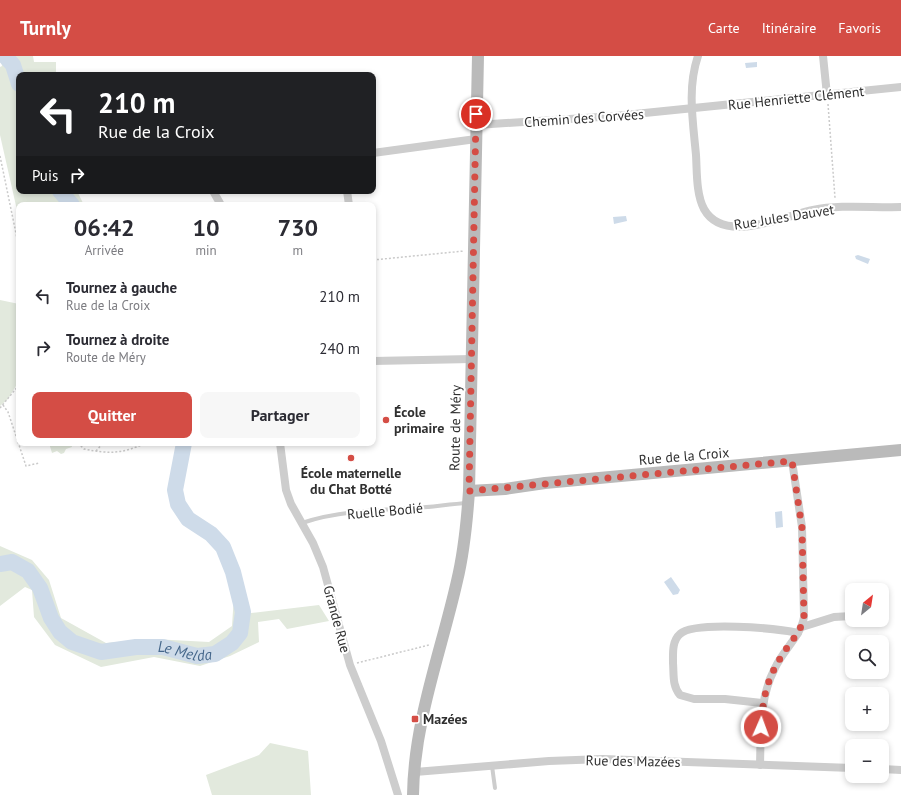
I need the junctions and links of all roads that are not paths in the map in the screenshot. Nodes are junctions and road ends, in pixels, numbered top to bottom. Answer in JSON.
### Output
{"nodes":[{"id":1,"x":478,"y":56,"type":"edge"},
{"id":2,"x":698,"y":56,"type":"edge"},
{"id":3,"x":823,"y":56,"type":"edge"},
{"id":4,"x":901,"y":87,"type":"edge"},
{"id":5,"x":827,"y":95,"type":"junction"},
{"id":6,"x":692,"y":108,"type":"junction"},
{"id":7,"x":476,"y":125,"type":"junction"},
{"id":8,"x":476,"y":139,"type":"junction"},
{"id":9,"x":376,"y":153,"type":"edge"},
{"id":10,"x":901,"y":207,"type":"edge"},
{"id":11,"x":472,"y":359,"type":"junction"},
{"id":12,"x":376,"y":360,"type":"edge"},
{"id":13,"x":280,"y":446,"type":"edge"},
{"id":14,"x":901,"y":450,"type":"edge"},
{"id":15,"x":792,"y":461,"type":"junction"},
{"id":16,"x":469,"y":497,"type":"junction"},
{"id":17,"x":302,"y":523,"type":"junction"},
{"id":18,"x":845,"y":616,"type":"edge"},
{"id":19,"x":800,"y":630,"type":"junction"},
{"id":20,"x":762,"y":703,"type":"junction"},
{"id":21,"x":760,"y":765,"type":"junction"},
{"id":22,"x":492,"y":766,"type":"junction"},
{"id":23,"x":845,"y":768,"type":"edge"},
{"id":24,"x":889,"y":769,"type":"edge"},
{"id":25,"x":901,"y":770,"type":"edge"},
{"id":26,"x":415,"y":772,"type":"junction"},
{"id":27,"x":495,"y":788,"type":"dead end"},
{"id":28,"x":398,"y":795,"type":"edge"},
{"id":29,"x":413,"y":795,"type":"edge"}],
"edges":[{"from":1,"to":7,"type":"main road","name":"Route de Méry"},
{"from":2,"to":6,"type":"street","name":"Rue Jules Dauvet"},
{"from":3,"to":5,"type":"street"},
{"from":4,"to":5,"type":"street","name":"Rue Henriette Clément"},
{"from":5,"to":6,"type":"street","name":"Rue Henriette Clément"},
{"from":6,"to":7,"type":"street","name":"Chemin des Corvées"},
{"from":6,"to":10,"type":"street","name":"Rue Jules Dauvet"},
{"from":7,"to":8,"type":"main road","name":"Route de Méry"},
{"from":8,"to":9,"type":"street"},
{"from":8,"to":11,"type":"main road","name":"Route de Méry"},
{"from":11,"to":12,"type":"street"},
{"from":11,"to":16,"type":"main road","name":"Route de Méry"},
{"from":13,"to":17,"type":"street","name":"Grande Rue"},
{"from":14,"to":15,"type":"main road","name":"Rue de la Croix"},
{"from":15,"to":16,"type":"main road","name":"Rue de la Croix"},
{"from":15,"to":19,"type":"street"},
{"from":16,"to":17,"type":"lane","name":"Ruelle Bodié"},
{"from":16,"to":26,"type":"main road","name":"Route de Méry"},
{"from":17,"to":28,"type":"street","name":"Grande Rue"},
{"from":18,"to":19,"type":"street"},
{"from":19,"to":20,"type":"street"},
{"from":19,"to":20,"type":"street"},
{"from":20,"to":21,"type":"street"},
{"from":21,"to":22,"type":"street","name":"Rue des Mazées"},
{"from":21,"to":23,"type":"street","name":"Rue des Mazées"},
{"from":22,"to":26,"type":"street","name":"Rue des Mazées"},
{"from":22,"to":27,"type":"lane"},
{"from":24,"to":25,"type":"street"},
{"from":26,"to":29,"type":"main road","name":"Route de Méry"}]}
